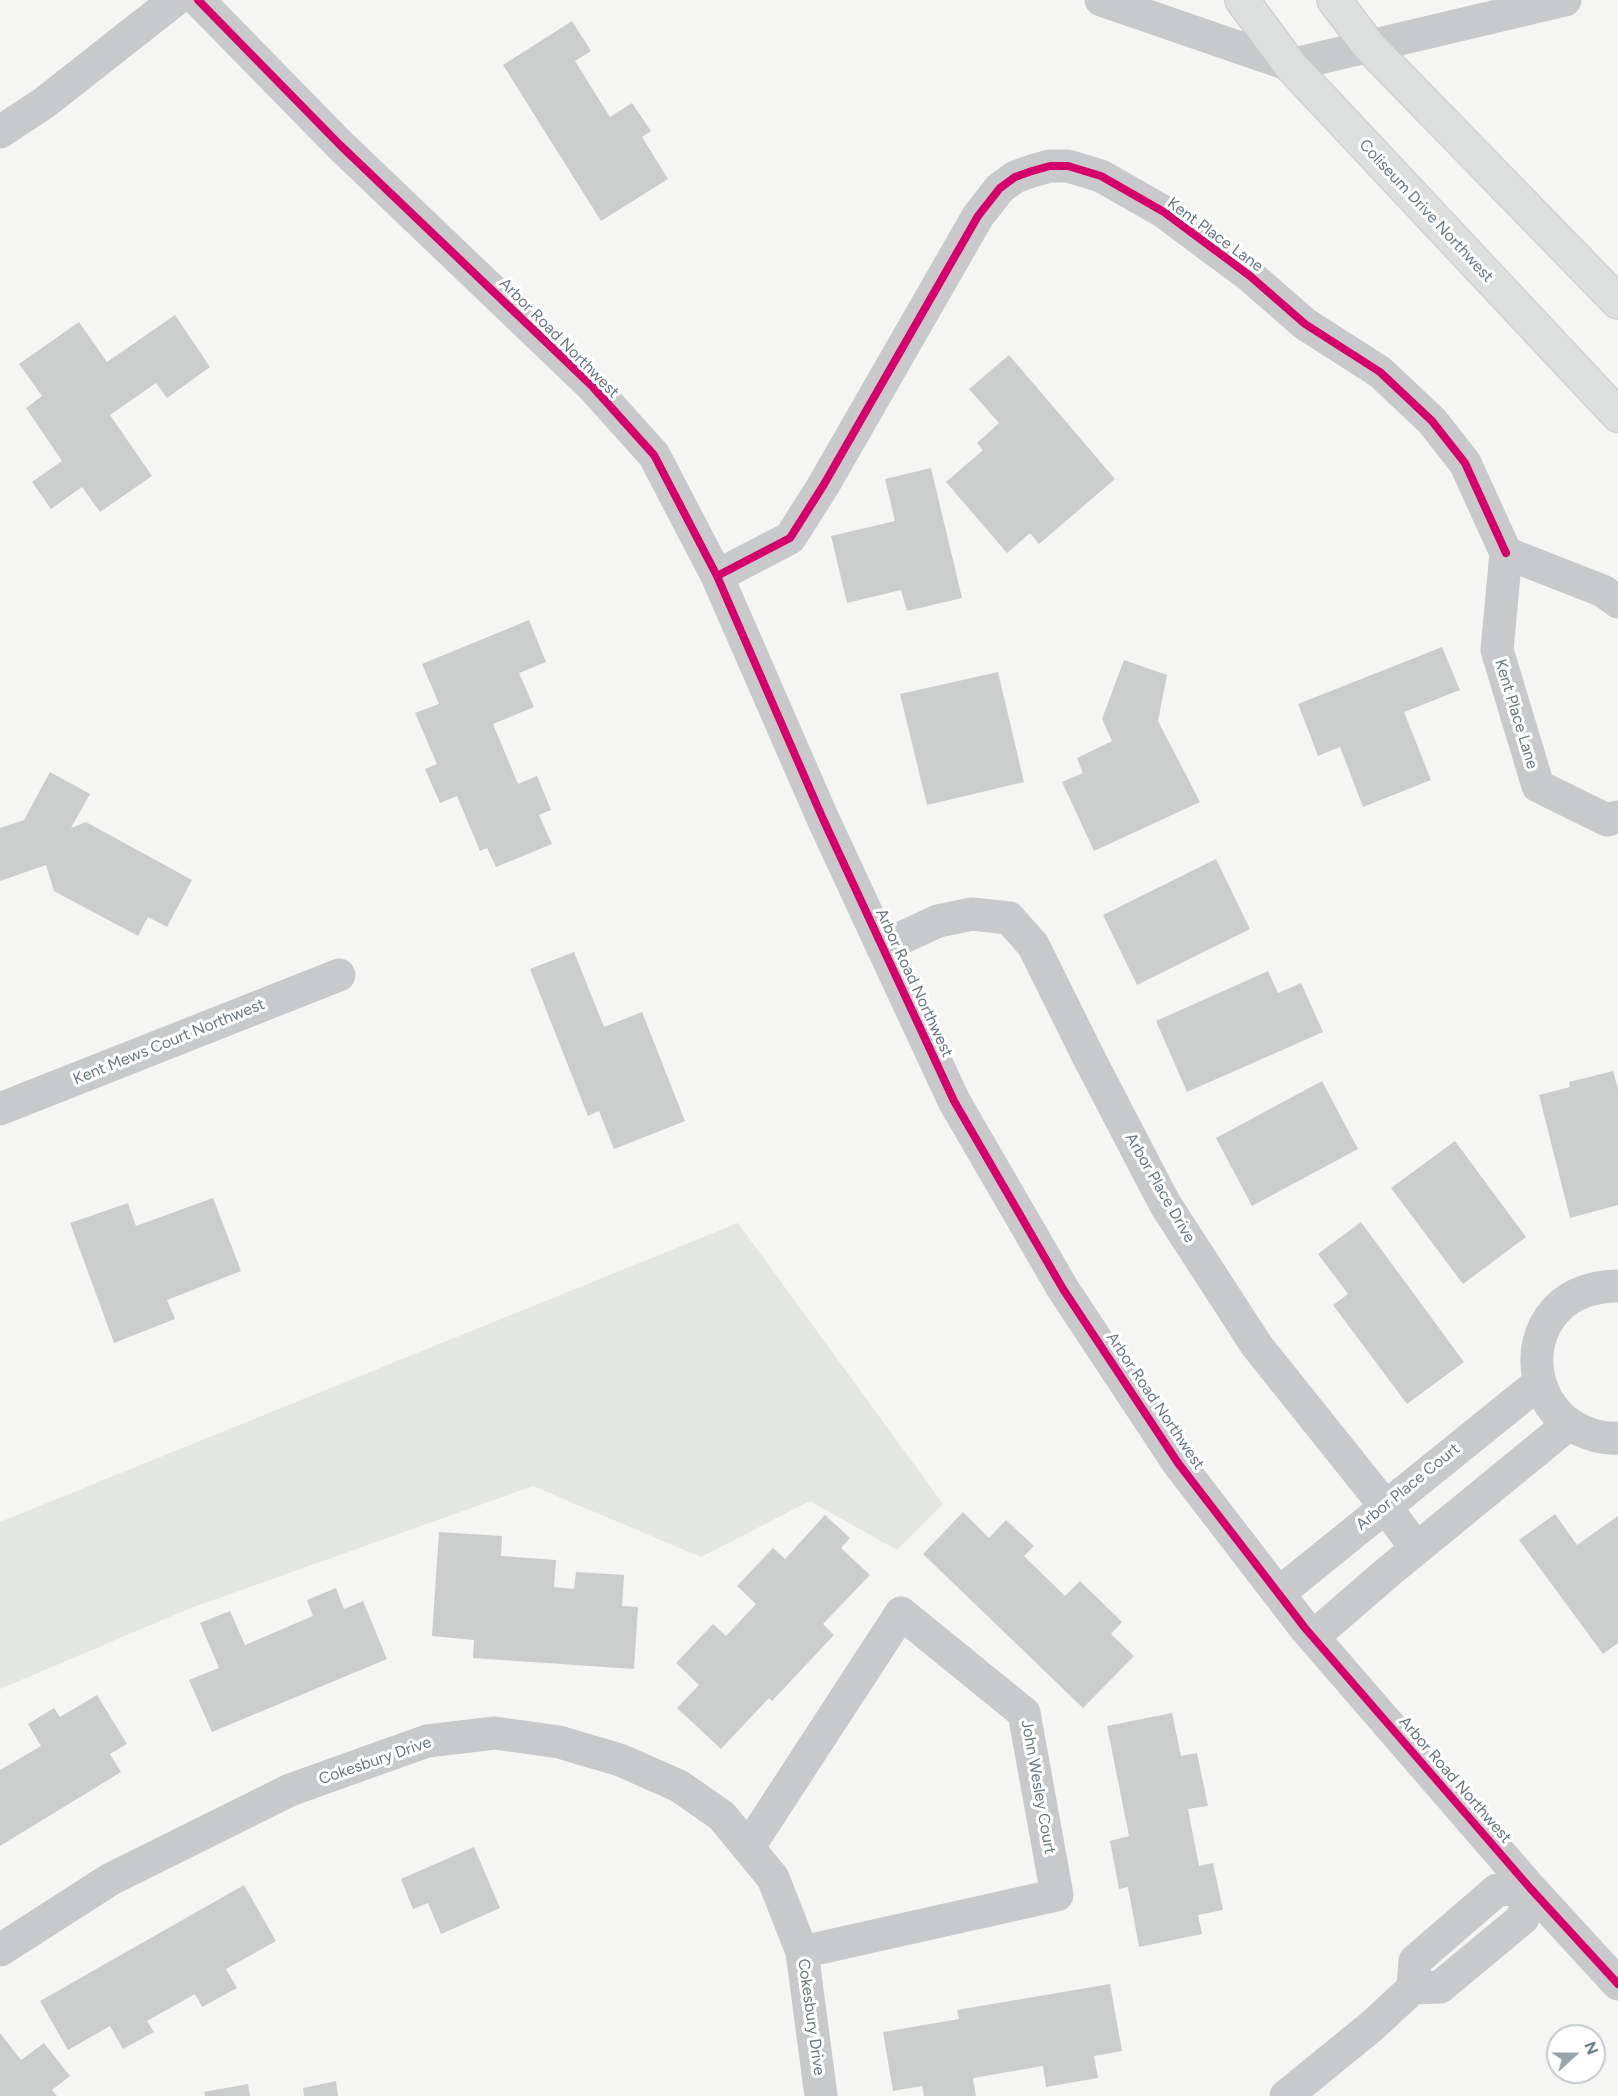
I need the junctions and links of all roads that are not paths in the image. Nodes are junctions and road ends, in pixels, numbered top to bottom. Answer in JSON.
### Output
{"nodes":[{"id":1,"x":175,"y":0,"type":"edge"},
{"id":2,"x":198,"y":0,"type":"edge"},
{"id":3,"x":1101,"y":0,"type":"edge"},
{"id":4,"x":1242,"y":0,"type":"edge"},
{"id":5,"x":1334,"y":0,"type":"edge"},
{"id":6,"x":1565,"y":0,"type":"edge"},
{"id":7,"x":1369,"y":46,"type":"junction"},
{"id":8,"x":1290,"y":64,"type":"junction"},
{"id":9,"x":0,"y":132,"type":"edge"},
{"id":10,"x":1618,"y":302,"type":"edge"},
{"id":11,"x":1618,"y":415,"type":"edge"},
{"id":12,"x":1506,"y":553,"type":"junction"},
{"id":13,"x":717,"y":576,"type":"junction"},
{"id":14,"x":1618,"y":602,"type":"edge"},
{"id":15,"x":1618,"y":817,"type":"edge"},
{"id":16,"x":882,"y":946,"type":"junction"},
{"id":17,"x":339,"y":975,"type":"dead end"},
{"id":18,"x":0,"y":1108,"type":"edge"},
{"id":19,"x":1618,"y":1286,"type":"edge"},
{"id":20,"x":1539,"y":1383,"type":"junction"},
{"id":21,"x":1569,"y":1424,"type":"junction"},
{"id":22,"x":1618,"y":1438,"type":"edge"},
{"id":23,"x":1385,"y":1506,"type":"junction"},
{"id":24,"x":1416,"y":1548,"type":"junction"},
{"id":25,"x":1279,"y":1593,"type":"junction"},
{"id":26,"x":1313,"y":1637,"type":"junction"},
{"id":27,"x":748,"y":1848,"type":"junction"},
{"id":28,"x":1530,"y":1888,"type":"junction"},
{"id":29,"x":0,"y":1950,"type":"edge"},
{"id":30,"x":802,"y":1952,"type":"junction"},
{"id":31,"x":1618,"y":1984,"type":"edge"},
{"id":32,"x":821,"y":2096,"type":"edge"},
{"id":33,"x":1286,"y":2096,"type":"edge"}],
"edges":[{"from":1,"to":9,"type":"street"},
{"from":2,"to":13,"type":"street","name":"Arbor Road Northwest"},
{"from":3,"to":8,"type":"street"},
{"from":4,"to":8,"type":"main road","name":"Coliseum Drive Northwest"},
{"from":5,"to":7,"type":"main road"},
{"from":6,"to":7,"type":"street"},
{"from":7,"to":8,"type":"street"},
{"from":7,"to":10,"type":"main road"},
{"from":8,"to":11,"type":"main road","name":"Coliseum Drive Northwest"},
{"from":12,"to":13,"type":"street","name":"Kent Place Lane"},
{"from":12,"to":14,"type":"street"},
{"from":12,"to":15,"type":"street","name":"Kent Place Lane"},
{"from":13,"to":16,"type":"street","name":"Arbor Road Northwest"},
{"from":16,"to":23,"type":"street","name":"Arbor Place Drive"},
{"from":16,"to":25,"type":"street","name":"Arbor Road Northwest"},
{"from":17,"to":18,"type":"street","name":"Kent Mews Court Northwest"},
{"from":19,"to":20,"type":"street"},
{"from":20,"to":21,"type":"street"},
{"from":20,"to":23,"type":"street","name":"Arbor Place Court"},
{"from":21,"to":22,"type":"street"},
{"from":21,"to":24,"type":"street"},
{"from":23,"to":24,"type":"street","name":"Arbor Place Drive"},
{"from":23,"to":25,"type":"street","name":"Arbor Place Court"},
{"from":24,"to":26,"type":"street"},
{"from":25,"to":26,"type":"street","name":"Arbor Road Northwest"},
{"from":26,"to":28,"type":"street","name":"Arbor Road Northwest"},
{"from":27,"to":29,"type":"street","name":"Cokesbury Drive"},
{"from":27,"to":30,"type":"street","name":"Cokesbury Drive"},
{"from":27,"to":30,"type":"street","name":"John Wesley Court"},
{"from":28,"to":31,"type":"street","name":"Arbor Road Northwest"},
{"from":28,"to":33,"type":"street"},
{"from":30,"to":32,"type":"street","name":"Cokesbury Drive"}]}
